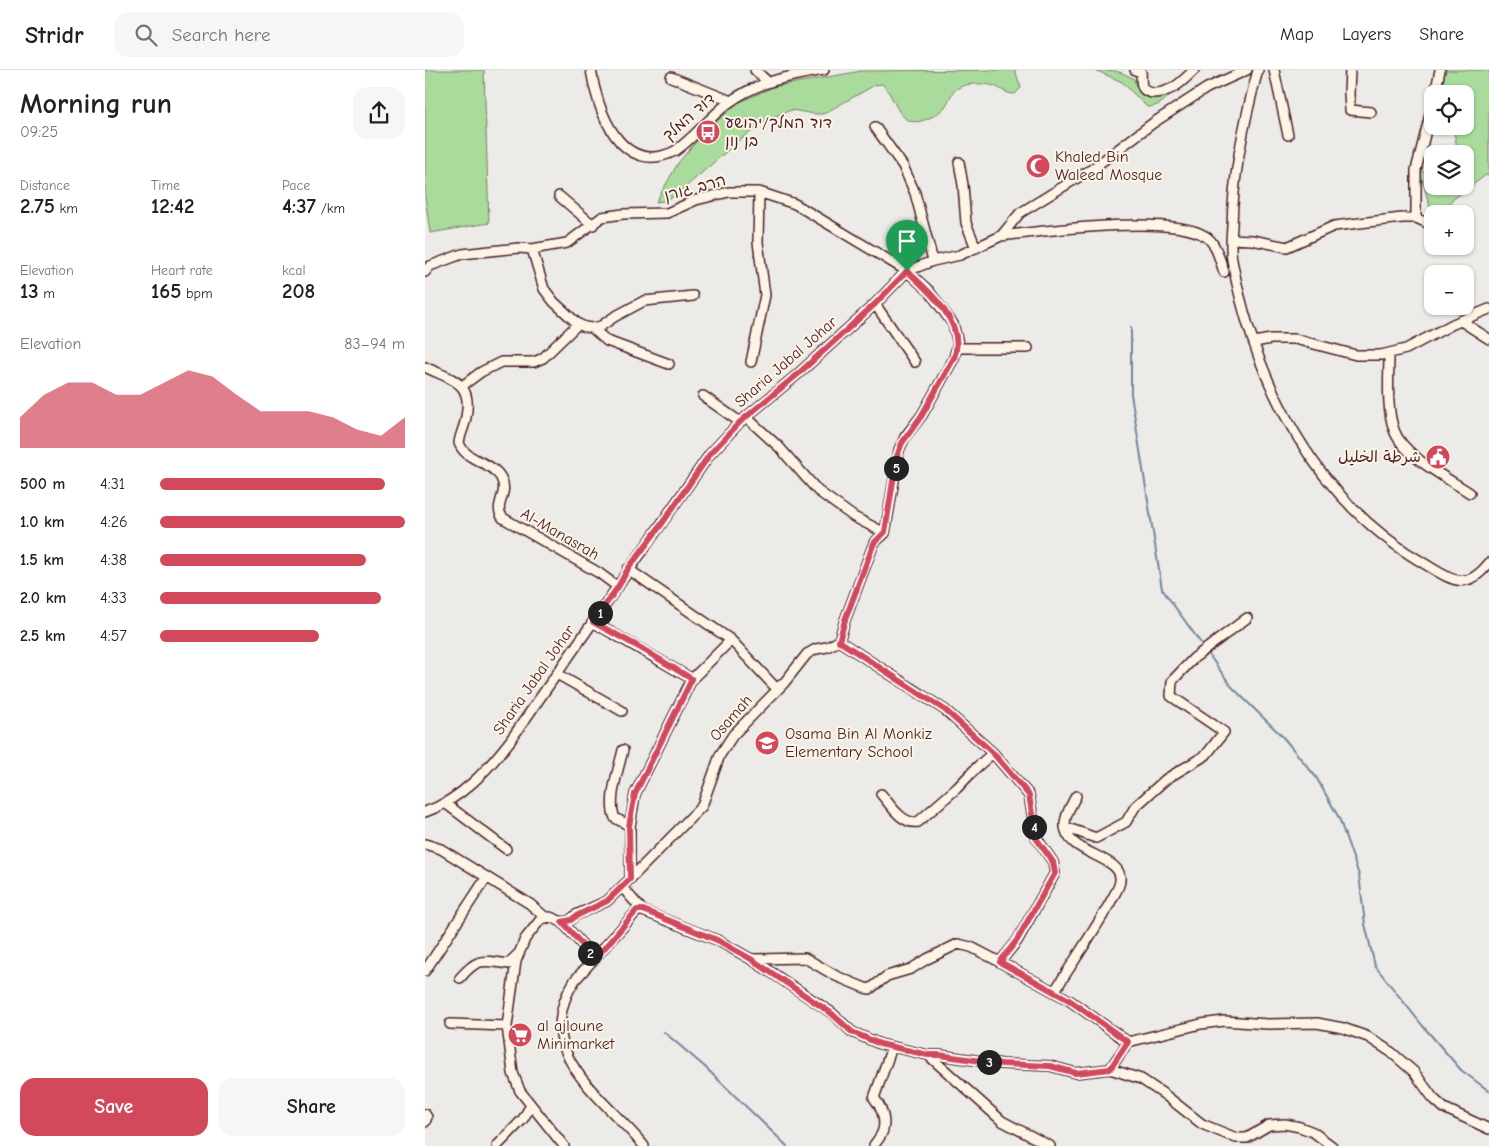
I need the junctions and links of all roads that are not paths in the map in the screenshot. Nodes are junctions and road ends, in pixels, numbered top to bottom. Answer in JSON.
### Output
{"nodes":[{"id":1,"x":591,"y":70,"type":"edge"},
{"id":2,"x":755,"y":70,"type":"edge"},
{"id":3,"x":824,"y":70,"type":"edge"},
{"id":4,"x":1194,"y":70,"type":"edge"},
{"id":5,"x":1247,"y":70,"type":"edge"},
{"id":6,"x":1258,"y":70,"type":"edge"},
{"id":7,"x":1274,"y":70,"type":"edge"},
{"id":8,"x":1350,"y":70,"type":"edge"},
{"id":9,"x":1440,"y":70,"type":"edge"},
{"id":10,"x":1142,"y":71,"type":"edge"},
{"id":11,"x":671,"y":77,"type":"dead end"},
{"id":12,"x":768,"y":82,"type":"junction"},
{"id":13,"x":1437,"y":85,"type":"edge"},
{"id":14,"x":731,"y":101,"type":"junction"},
{"id":15,"x":1371,"y":112,"type":"dead end"},
{"id":16,"x":875,"y":127,"type":"dead end"},
{"id":17,"x":1288,"y":135,"type":"dead end"},
{"id":18,"x":1424,"y":135,"type":"edge"},
{"id":19,"x":959,"y":162,"type":"dead end"},
{"id":20,"x":759,"y":192,"type":"junction"},
{"id":21,"x":559,"y":196,"type":"dead end"},
{"id":22,"x":1416,"y":218,"type":"junction"},
{"id":23,"x":1424,"y":222,"type":"edge"},
{"id":24,"x":593,"y":225,"type":"junction"},
{"id":25,"x":1001,"y":236,"type":"junction"},
{"id":26,"x":1231,"y":240,"type":"junction"},
{"id":27,"x":976,"y":248,"type":"junction"},
{"id":28,"x":532,"y":249,"type":"junction"},
{"id":29,"x":933,"y":261,"type":"junction"},
{"id":30,"x":907,"y":271,"type":"junction"},
{"id":31,"x":425,"y":272,"type":"edge"},
{"id":32,"x":1224,"y":272,"type":"dead end"},
{"id":33,"x":693,"y":296,"type":"dead end"},
{"id":34,"x":875,"y":304,"type":"junction"},
{"id":35,"x":1489,"y":309,"type":"edge"},
{"id":36,"x":1461,"y":321,"type":"junction"},
{"id":37,"x":578,"y":324,"type":"junction"},
{"id":38,"x":593,"y":328,"type":"junction"},
{"id":39,"x":1489,"y":339,"type":"edge"},
{"id":40,"x":1254,"y":342,"type":"junction"},
{"id":41,"x":957,"y":348,"type":"junction"},
{"id":42,"x":1028,"y":348,"type":"dead end"},
{"id":43,"x":1389,"y":354,"type":"junction"},
{"id":44,"x":751,"y":362,"type":"dead end"},
{"id":45,"x":915,"y":362,"type":"dead end"},
{"id":46,"x":669,"y":364,"type":"dead end"},
{"id":47,"x":425,"y":367,"type":"edge"},
{"id":48,"x":462,"y":386,"type":"junction"},
{"id":49,"x":703,"y":396,"type":"dead end"},
{"id":50,"x":743,"y":419,"type":"junction"},
{"id":51,"x":1470,"y":493,"type":"dead end"},
{"id":52,"x":885,"y":532,"type":"junction"},
{"id":53,"x":1489,"y":563,"type":"edge"},
{"id":54,"x":628,"y":569,"type":"junction"},
{"id":55,"x":618,"y":587,"type":"junction"},
{"id":56,"x":1247,"y":618,"type":"dead end"},
{"id":57,"x":593,"y":622,"type":"junction"},
{"id":58,"x":731,"y":640,"type":"junction"},
{"id":59,"x":839,"y":641,"type":"junction"},
{"id":60,"x":557,"y":674,"type":"junction"},
{"id":61,"x":692,"y":679,"type":"junction"},
{"id":62,"x":783,"y":683,"type":"junction"},
{"id":63,"x":622,"y":712,"type":"dead end"},
{"id":64,"x":623,"y":750,"type":"dead end"},
{"id":65,"x":993,"y":753,"type":"junction"},
{"id":66,"x":881,"y":794,"type":"dead end"},
{"id":67,"x":1076,"y":796,"type":"dead end"},
{"id":68,"x":445,"y":803,"type":"junction"},
{"id":69,"x":425,"y":812,"type":"edge"},
{"id":70,"x":629,"y":826,"type":"junction"},
{"id":71,"x":1065,"y":827,"type":"junction"},
{"id":72,"x":425,"y":844,"type":"edge"},
{"id":73,"x":506,"y":849,"type":"dead end"},
{"id":74,"x":486,"y":878,"type":"junction"},
{"id":75,"x":630,"y":879,"type":"junction"},
{"id":76,"x":622,"y":887,"type":"junction"},
{"id":77,"x":643,"y":910,"type":"junction"},
{"id":78,"x":545,"y":917,"type":"junction"},
{"id":79,"x":562,"y":922,"type":"junction"},
{"id":80,"x":518,"y":954,"type":"junction"},
{"id":81,"x":595,"y":959,"type":"junction"},
{"id":82,"x":751,"y":959,"type":"junction"},
{"id":83,"x":1000,"y":962,"type":"junction"},
{"id":84,"x":425,"y":971,"type":"edge"},
{"id":85,"x":460,"y":978,"type":"dead end"},
{"id":86,"x":1053,"y":992,"type":"junction"},
{"id":87,"x":450,"y":1024,"type":"dead end"},
{"id":88,"x":507,"y":1026,"type":"junction"},
{"id":89,"x":1128,"y":1042,"type":"junction"},
{"id":90,"x":892,"y":1047,"type":"junction"},
{"id":91,"x":928,"y":1055,"type":"junction"},
{"id":92,"x":1110,"y":1069,"type":"junction"},
{"id":93,"x":531,"y":1105,"type":"junction"},
{"id":94,"x":425,"y":1114,"type":"edge"},
{"id":95,"x":425,"y":1122,"type":"edge"},
{"id":96,"x":1489,"y":1130,"type":"edge"},
{"id":97,"x":874,"y":1145,"type":"edge"},
{"id":98,"x":497,"y":1146,"type":"edge"},
{"id":99,"x":564,"y":1146,"type":"edge"},
{"id":100,"x":645,"y":1146,"type":"edge"},
{"id":101,"x":1050,"y":1146,"type":"edge"},
{"id":102,"x":1333,"y":1146,"type":"edge"}],
"edges":[{"from":1,"to":14,"type":"street","name":"דוד המלך"},
{"from":2,"to":12,"type":"street"},
{"from":3,"to":12,"type":"street","name":"דוד המלך"},
{"from":4,"to":10,"type":"street"},
{"from":5,"to":25,"type":"street","name":"Sharia Jabal Johar"},
{"from":6,"to":26,"type":"street"},
{"from":7,"to":17,"type":"street"},
{"from":8,"to":15,"type":"street"},
{"from":9,"to":13,"type":"street"},
{"from":11,"to":14,"type":"street"},
{"from":12,"to":14,"type":"street","name":"דוד המלך"},
{"from":16,"to":29,"type":"street"},
{"from":18,"to":22,"type":"street"},
{"from":19,"to":27,"type":"street"},
{"from":20,"to":24,"type":"street","name":"הרב גורן"},
{"from":20,"to":30,"type":"street","name":"הרב גורן"},
{"from":20,"to":44,"type":"street"},
{"from":21,"to":24,"type":"street"},
{"from":22,"to":23,"type":"street"},
{"from":22,"to":26,"type":"street"},
{"from":24,"to":28,"type":"street","name":"הרב גורן"},
{"from":25,"to":27,"type":"street","name":"Sharia Jabal Johar"},
{"from":25,"to":32,"type":"street"},
{"from":26,"to":40,"type":"street"},
{"from":27,"to":29,"type":"street","name":"Sharia Jabal Johar"},
{"from":28,"to":31,"type":"street","name":"הרב גורן"},
{"from":28,"to":37,"type":"street"},
{"from":29,"to":30,"type":"street","name":"Sharia Jabal Johar"},
{"from":30,"to":34,"type":"street","name":"Sharia Jabal Johar"},
{"from":30,"to":41,"type":"street"},
{"from":33,"to":38,"type":"street"},
{"from":34,"to":45,"type":"street"},
{"from":34,"to":50,"type":"street","name":"Sharia Jabal Johar"},
{"from":35,"to":36,"type":"street"},
{"from":36,"to":39,"type":"street"},
{"from":36,"to":43,"type":"street"},
{"from":37,"to":38,"type":"street"},
{"from":37,"to":48,"type":"street"},
{"from":38,"to":46,"type":"street"},
{"from":40,"to":43,"type":"street"},
{"from":40,"to":53,"type":"street"},
{"from":41,"to":42,"type":"street"},
{"from":41,"to":52,"type":"street"},
{"from":43,"to":51,"type":"street"},
{"from":47,"to":48,"type":"street"},
{"from":48,"to":55,"type":"street","name":"Al-Manasrah"},
{"from":49,"to":50,"type":"street"},
{"from":50,"to":52,"type":"street"},
{"from":50,"to":54,"type":"street","name":"Sharia Jabal Johar"},
{"from":52,"to":59,"type":"street"},
{"from":54,"to":55,"type":"street","name":"Sharia Jabal Johar"},
{"from":54,"to":58,"type":"street"},
{"from":55,"to":57,"type":"street","name":"Sharia Jabal Johar"},
{"from":56,"to":71,"type":"street"},
{"from":57,"to":60,"type":"street","name":"Sharia Jabal Johar"},
{"from":57,"to":61,"type":"street"},
{"from":58,"to":61,"type":"street"},
{"from":58,"to":62,"type":"street"},
{"from":59,"to":62,"type":"street","name":"Osamah"},
{"from":59,"to":65,"type":"street"},
{"from":60,"to":63,"type":"street"},
{"from":60,"to":68,"type":"street","name":"Sharia Jabal Johar"},
{"from":61,"to":70,"type":"street"},
{"from":62,"to":75,"type":"street","name":"Osamah"},
{"from":64,"to":70,"type":"street"},
{"from":65,"to":66,"type":"street"},
{"from":65,"to":83,"type":"street"},
{"from":67,"to":71,"type":"street"},
{"from":68,"to":69,"type":"street","name":"Sharia Jabal Johar"},
{"from":68,"to":73,"type":"street"},
{"from":70,"to":75,"type":"street"},
{"from":71,"to":86,"type":"street"},
{"from":72,"to":74,"type":"street"},
{"from":74,"to":78,"type":"street"},
{"from":74,"to":84,"type":"street"},
{"from":75,"to":76,"type":"street","name":"Osamah"},
{"from":76,"to":77,"type":"street"},
{"from":76,"to":79,"type":"street","name":"Osamah"},
{"from":77,"to":81,"type":"street"},
{"from":77,"to":82,"type":"street"},
{"from":78,"to":79,"type":"street"},
{"from":78,"to":80,"type":"street"},
{"from":79,"to":81,"type":"street"},
{"from":80,"to":85,"type":"street"},
{"from":80,"to":88,"type":"street"},
{"from":81,"to":100,"type":"street"},
{"from":82,"to":83,"type":"street"},
{"from":82,"to":90,"type":"street"},
{"from":83,"to":86,"type":"street"},
{"from":86,"to":89,"type":"street"},
{"from":87,"to":88,"type":"street"},
{"from":88,"to":93,"type":"street"},
{"from":89,"to":92,"type":"street"},
{"from":89,"to":96,"type":"street"},
{"from":90,"to":91,"type":"street"},
{"from":90,"to":97,"type":"street"},
{"from":91,"to":92,"type":"street"},
{"from":91,"to":101,"type":"street"},
{"from":92,"to":102,"type":"street"},
{"from":93,"to":98,"type":"street"},
{"from":93,"to":99,"type":"street"},
{"from":94,"to":95,"type":"street"}]}
